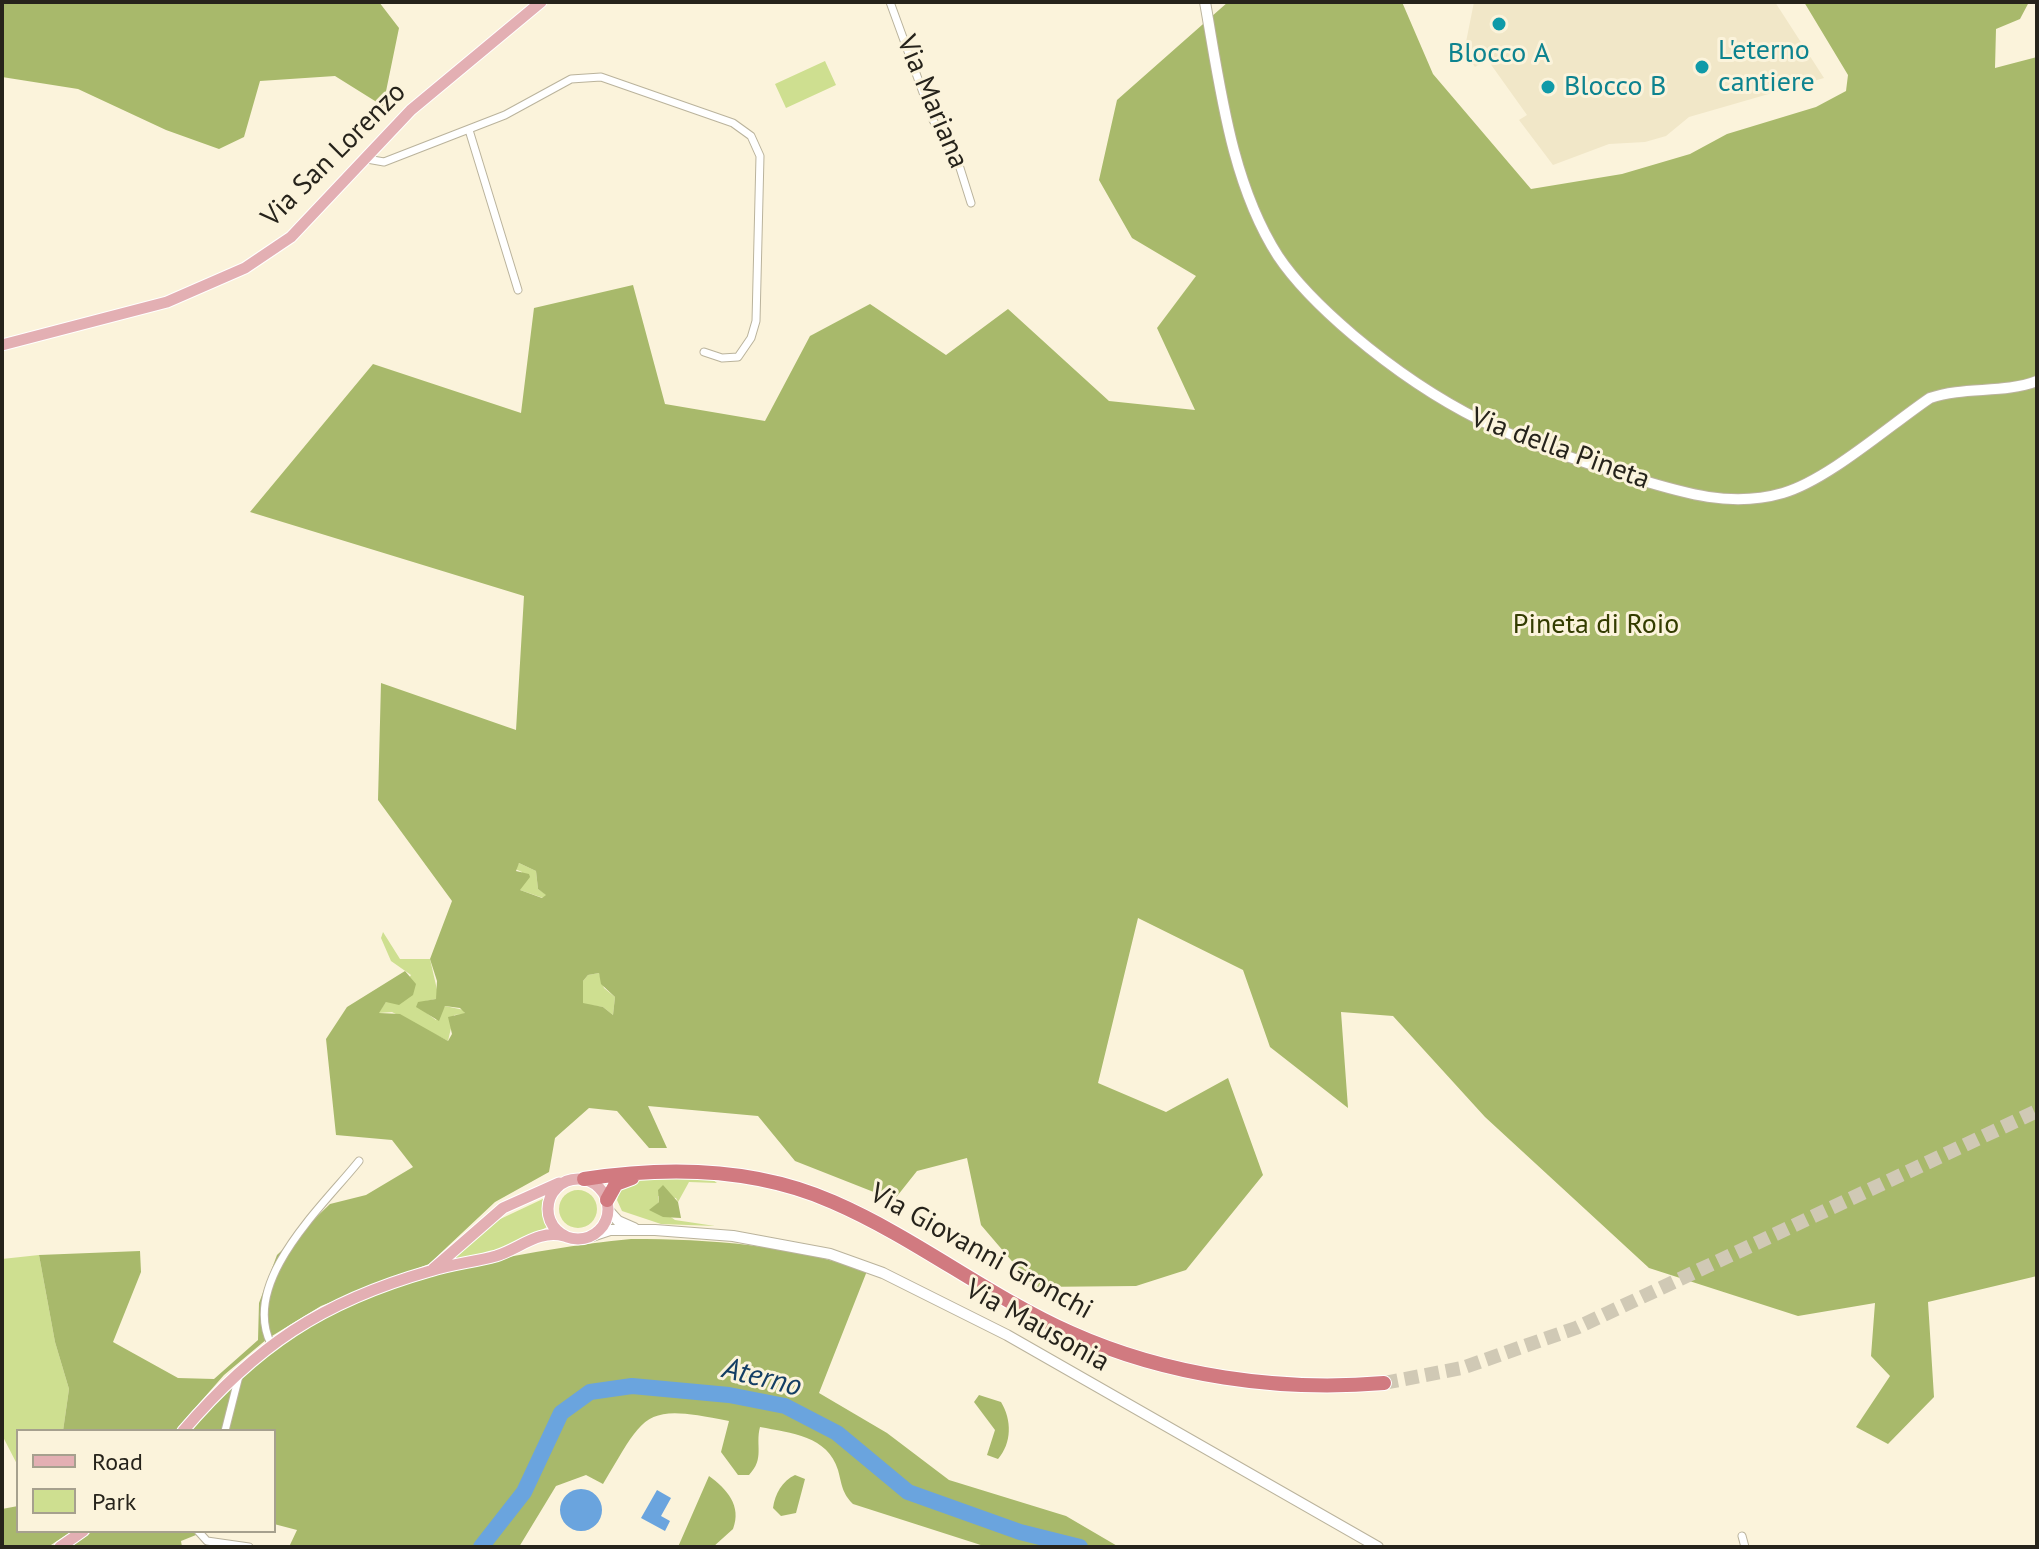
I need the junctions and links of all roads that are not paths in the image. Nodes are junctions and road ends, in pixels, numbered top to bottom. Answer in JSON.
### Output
{"nodes":[{"id":1,"x":541,"y":2,"type":"edge"},
{"id":2,"x":890,"y":2,"type":"edge"},
{"id":3,"x":1205,"y":2,"type":"edge"},
{"id":4,"x":469,"y":130,"type":"junction"},
{"id":5,"x":367,"y":159,"type":"junction"},
{"id":6,"x":971,"y":203,"type":"dead end"},
{"id":7,"x":518,"y":290,"type":"dead end"},
{"id":8,"x":2,"y":345,"type":"edge"},
{"id":9,"x":704,"y":352,"type":"dead end"},
{"id":10,"x":2037,"y":381,"type":"edge"},
{"id":11,"x":359,"y":1161,"type":"dead end"},
{"id":12,"x":697,"y":1171,"type":"junction"},
{"id":13,"x":577,"y":1179,"type":"junction"},
{"id":14,"x":608,"y":1205,"type":"junction"},
{"id":15,"x":644,"y":1230,"type":"junction"},
{"id":16,"x":564,"y":1236,"type":"junction"},
{"id":17,"x":592,"y":1236,"type":"junction"},
{"id":18,"x":433,"y":1270,"type":"junction"},
{"id":19,"x":271,"y":1344,"type":"junction"},
{"id":20,"x":238,"y":1370,"type":"junction"},
{"id":21,"x":1384,"y":1383,"type":"tunnel mouth"},
{"id":22,"x":185,"y":1429,"type":"edge"},
{"id":23,"x":226,"y":1429,"type":"edge"},
{"id":24,"x":80,"y":1533,"type":"edge"},
{"id":25,"x":200,"y":1533,"type":"edge"},
{"id":26,"x":1742,"y":1536,"type":"dead end"},
{"id":27,"x":237,"y":1546,"type":"edge"},
{"id":28,"x":60,"y":1547,"type":"edge"},
{"id":29,"x":249,"y":1547,"type":"edge"},
{"id":30,"x":1378,"y":1547,"type":"edge"},
{"id":31,"x":1745,"y":1547,"type":"edge"}],
"edges":[{"from":1,"to":5,"type":"main road","name":"Via San Lorenzo"},
{"from":2,"to":6,"type":"street","name":"Via Mariana"},
{"from":3,"to":10,"type":"main road","name":"Via della Pineta"},
{"from":4,"to":5,"type":"street"},
{"from":4,"to":7,"type":"street"},
{"from":4,"to":9,"type":"street"},
{"from":5,"to":8,"type":"main road","name":"Via San Lorenzo"},
{"from":11,"to":19,"type":"street"},
{"from":12,"to":13,"type":"highway","name":"Via Giovanni Gronchi"},
{"from":12,"to":14,"type":"highway","name":"Via Giovanni Gronchi"},
{"from":12,"to":21,"type":"highway","name":"Via Giovanni Gronchi"},
{"from":13,"to":14,"type":"main road"},
{"from":13,"to":16,"type":"main road"},
{"from":13,"to":18,"type":"main road"},
{"from":14,"to":15,"type":"main road","name":"Via Mausonia"},
{"from":14,"to":17,"type":"main road"},
{"from":15,"to":17,"type":"main road","name":"Via Mausonia"},
{"from":15,"to":30,"type":"main road","name":"Via Mausonia"},
{"from":16,"to":17,"type":"main road"},
{"from":16,"to":18,"type":"main road"},
{"from":18,"to":19,"type":"main road"},
{"from":19,"to":20,"type":"main road"},
{"from":20,"to":22,"type":"main road"},
{"from":20,"to":23,"type":"street"},
{"from":24,"to":28,"type":"main road"},
{"from":25,"to":27,"type":"street"},
{"from":26,"to":31,"type":"street"},
{"from":27,"to":29,"type":"street"}]}
